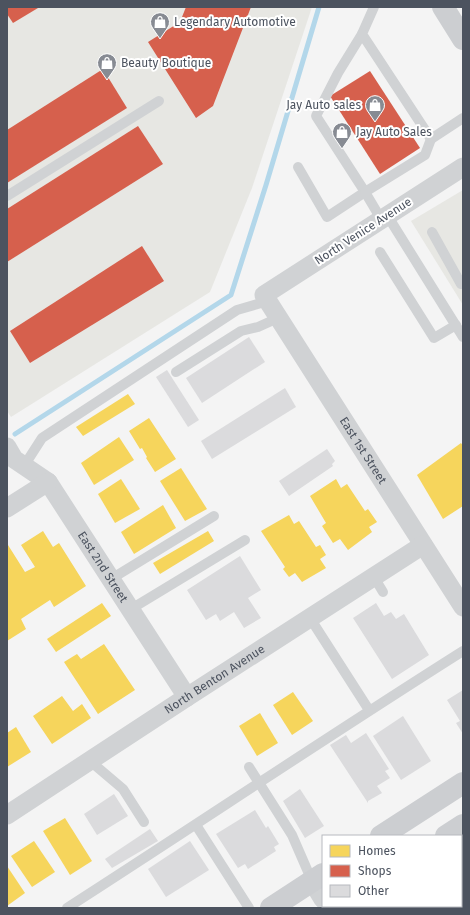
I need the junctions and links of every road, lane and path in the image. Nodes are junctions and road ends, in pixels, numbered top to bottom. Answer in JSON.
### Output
{"nodes":[{"id":1,"x":374,"y":7,"type":"edge"},
{"id":2,"x":442,"y":7,"type":"edge"},
{"id":3,"x":362,"y":34,"type":"junction"},
{"id":4,"x":463,"y":39,"type":"edge"},
{"id":5,"x":159,"y":102,"type":"dead end"},
{"id":6,"x":463,"y":118,"type":"edge"},
{"id":7,"x":431,"y":139,"type":"junction"},
{"id":8,"x":298,"y":167,"type":"dead end"},
{"id":9,"x":463,"y":167,"type":"edge"},
{"id":10,"x":365,"y":192,"type":"junction"},
{"id":11,"x":7,"y":196,"type":"edge"},
{"id":12,"x":384,"y":217,"type":"junction"},
{"id":13,"x":432,"y":232,"type":"dead end"},
{"id":14,"x":380,"y":252,"type":"dead end"},
{"id":15,"x":463,"y":283,"type":"edge"},
{"id":16,"x":266,"y":298,"type":"junction"},
{"id":17,"x":278,"y":318,"type":"junction"},
{"id":18,"x":456,"y":325,"type":"junction"},
{"id":19,"x":463,"y":337,"type":"edge"},
{"id":20,"x":176,"y":372,"type":"dead end"},
{"id":21,"x":7,"y":447,"type":"edge"},
{"id":22,"x":24,"y":466,"type":"junction"},
{"id":23,"x":48,"y":482,"type":"junction"},
{"id":24,"x":7,"y":508,"type":"edge"},
{"id":25,"x":214,"y":516,"type":"dead end"},
{"id":26,"x":245,"y":540,"type":"dead end"},
{"id":27,"x":423,"y":545,"type":"junction"},
{"id":28,"x":111,"y":579,"type":"junction"},
{"id":29,"x":463,"y":607,"type":"edge"},
{"id":30,"x":131,"y":609,"type":"junction"},
{"id":31,"x":310,"y":618,"type":"junction"},
{"id":32,"x":463,"y":651,"type":"edge"},
{"id":33,"x":187,"y":697,"type":"junction"},
{"id":34,"x":370,"y":710,"type":"junction"},
{"id":35,"x":90,"y":761,"type":"junction"},
{"id":36,"x":249,"y":767,"type":"dead end"},
{"id":37,"x":259,"y":783,"type":"junction"},
{"id":38,"x":463,"y":783,"type":"edge"},
{"id":39,"x":7,"y":815,"type":"edge"},
{"id":40,"x":144,"y":822,"type":"dead end"},
{"id":41,"x":196,"y":825,"type":"junction"},
{"id":42,"x":383,"y":835,"type":"edge"},
{"id":43,"x":320,"y":884,"type":"edge"},
{"id":44,"x":67,"y":908,"type":"edge"},
{"id":45,"x":249,"y":908,"type":"edge"},
{"id":46,"x":271,"y":908,"type":"edge"}],
"edges":[{"from":1,"to":3,"type":"lane"},
{"from":2,"to":4,"type":"main road"},
{"from":3,"to":7,"type":"lane"},
{"from":3,"to":10,"type":"lane"},
{"from":5,"to":11,"type":"lane"},
{"from":6,"to":7,"type":"lane"},
{"from":7,"to":10,"type":"lane"},
{"from":8,"to":10,"type":"lane"},
{"from":9,"to":12,"type":"street","name":"North Venice Avenue"},
{"from":10,"to":12,"type":"lane"},
{"from":12,"to":16,"type":"street","name":"North Venice Avenue"},
{"from":12,"to":18,"type":"lane"},
{"from":13,"to":15,"type":"lane"},
{"from":14,"to":18,"type":"lane"},
{"from":16,"to":17,"type":"street","name":"East 1st Street"},
{"from":16,"to":22,"type":"lane"},
{"from":17,"to":20,"type":"lane"},
{"from":17,"to":27,"type":"street","name":"East 1st Street"},
{"from":18,"to":19,"type":"lane"},
{"from":21,"to":22,"type":"street","name":"East 2nd Street"},
{"from":22,"to":23,"type":"street","name":"East 2nd Street"},
{"from":23,"to":24,"type":"street"},
{"from":23,"to":28,"type":"street","name":"East 2nd Street"},
{"from":25,"to":28,"type":"lane"},
{"from":26,"to":30,"type":"lane"},
{"from":27,"to":29,"type":"street","name":"East 1st Street"},
{"from":27,"to":31,"type":"street","name":"North Benton Avenue"},
{"from":28,"to":30,"type":"street","name":"East 2nd Street"},
{"from":30,"to":33,"type":"street","name":"East 2nd Street"},
{"from":31,"to":33,"type":"street","name":"North Benton Avenue"},
{"from":31,"to":34,"type":"lane"},
{"from":32,"to":34,"type":"lane"},
{"from":33,"to":35,"type":"street","name":"North Benton Avenue"},
{"from":34,"to":37,"type":"lane"},
{"from":35,"to":39,"type":"street","name":"North Benton Avenue"},
{"from":35,"to":40,"type":"lane"},
{"from":36,"to":37,"type":"lane"},
{"from":37,"to":41,"type":"lane"},
{"from":37,"to":43,"type":"lane"},
{"from":38,"to":42,"type":"main road"},
{"from":41,"to":44,"type":"lane"},
{"from":41,"to":45,"type":"lane"},
{"from":43,"to":46,"type":"main road"}]}
